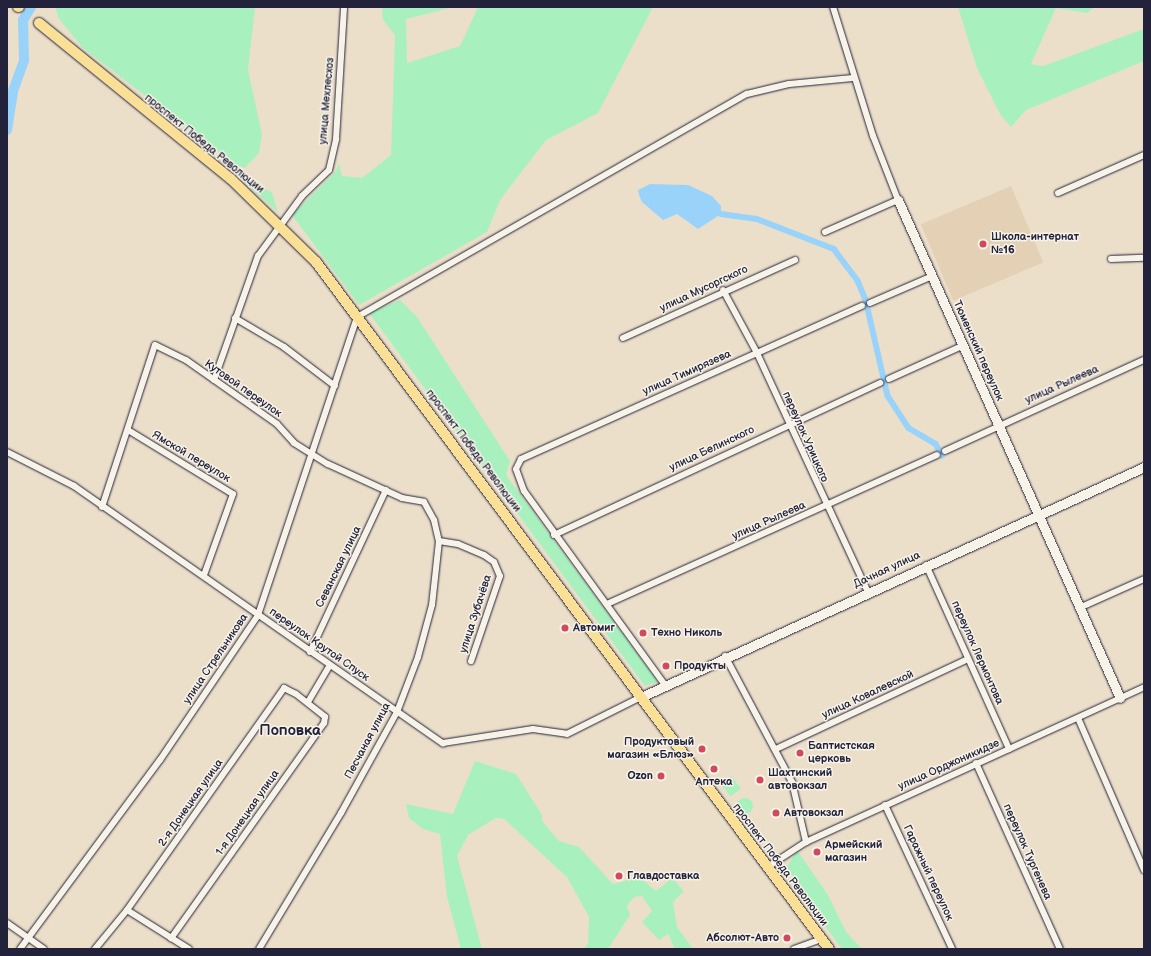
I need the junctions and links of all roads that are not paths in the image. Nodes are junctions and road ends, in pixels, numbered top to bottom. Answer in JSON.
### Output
{"nodes":[{"id":1,"x":344,"y":7,"type":"edge"},
{"id":2,"x":833,"y":7,"type":"edge"},
{"id":3,"x":39,"y":23,"type":"dead end"},
{"id":4,"x":853,"y":78,"type":"junction"},
{"id":5,"x":1144,"y":155,"type":"edge"},
{"id":6,"x":1058,"y":193,"type":"dead end"},
{"id":7,"x":898,"y":200,"type":"junction"},
{"id":8,"x":280,"y":224,"type":"junction"},
{"id":9,"x":825,"y":232,"type":"dead end"},
{"id":10,"x":1144,"y":258,"type":"edge"},
{"id":11,"x":1111,"y":259,"type":"dead end"},
{"id":12,"x":795,"y":260,"type":"dead end"},
{"id":13,"x":932,"y":276,"type":"junction"},
{"id":14,"x":723,"y":290,"type":"junction"},
{"id":15,"x":870,"y":303,"type":"dead end"},
{"id":16,"x":862,"y":306,"type":"dead end"},
{"id":17,"x":357,"y":317,"type":"junction"},
{"id":18,"x":235,"y":318,"type":"junction"},
{"id":19,"x":623,"y":338,"type":"dead end"},
{"id":20,"x":962,"y":346,"type":"junction"},
{"id":21,"x":757,"y":353,"type":"junction"},
{"id":22,"x":1144,"y":360,"type":"edge"},
{"id":23,"x":889,"y":378,"type":"dead end"},
{"id":24,"x":214,"y":380,"type":"junction"},
{"id":25,"x":880,"y":383,"type":"dead end"},
{"id":26,"x":335,"y":386,"type":"junction"},
{"id":27,"x":788,"y":424,"type":"junction"},
{"id":28,"x":998,"y":425,"type":"junction"},
{"id":29,"x":128,"y":430,"type":"junction"},
{"id":30,"x":945,"y":451,"type":"dead end"},
{"id":31,"x":7,"y":452,"type":"edge"},
{"id":32,"x":312,"y":454,"type":"junction"},
{"id":33,"x":937,"y":454,"type":"dead end"},
{"id":34,"x":1144,"y":466,"type":"edge"},
{"id":35,"x":386,"y":490,"type":"junction"},
{"id":36,"x":424,"y":502,"type":"joint"},
{"id":37,"x":826,"y":506,"type":"junction"},
{"id":38,"x":102,"y":507,"type":"junction"},
{"id":39,"x":1037,"y":515,"type":"junction"},
{"id":40,"x":554,"y":535,"type":"junction"},
{"id":41,"x":439,"y":541,"type":"junction"},
{"id":42,"x":926,"y":565,"type":"junction"},
{"id":43,"x":204,"y":575,"type":"junction"},
{"id":44,"x":1144,"y":579,"type":"edge"},
{"id":45,"x":868,"y":592,"type":"junction"},
{"id":46,"x":607,"y":604,"type":"junction"},
{"id":47,"x":1079,"y":608,"type":"junction"},
{"id":48,"x":258,"y":615,"type":"junction"},
{"id":49,"x":310,"y":652,"type":"junction"},
{"id":50,"x":725,"y":656,"type":"junction"},
{"id":51,"x":968,"y":659,"type":"junction"},
{"id":52,"x":471,"y":661,"type":"dead end"},
{"id":53,"x":330,"y":665,"type":"junction"},
{"id":54,"x":665,"y":685,"type":"junction"},
{"id":55,"x":1144,"y":687,"type":"edge"},
{"id":56,"x":641,"y":697,"type":"junction"},
{"id":57,"x":1120,"y":698,"type":"junction"},
{"id":58,"x":308,"y":702,"type":"junction"},
{"id":59,"x":397,"y":712,"type":"junction"},
{"id":60,"x":1078,"y":718,"type":"junction"},
{"id":61,"x":776,"y":749,"type":"junction"},
{"id":62,"x":1009,"y":749,"type":"junction"},
{"id":63,"x":976,"y":764,"type":"junction"},
{"id":64,"x":885,"y":805,"type":"junction"},
{"id":65,"x":806,"y":842,"type":"junction"},
{"id":66,"x":766,"y":868,"type":"junction"},
{"id":67,"x":1144,"y":870,"type":"edge"},
{"id":68,"x":127,"y":910,"type":"junction"},
{"id":69,"x":7,"y":923,"type":"edge"},
{"id":70,"x":29,"y":938,"type":"junction"},
{"id":71,"x":171,"y":938,"type":"junction"},
{"id":72,"x":822,"y":939,"type":"junction"},
{"id":73,"x":20,"y":949,"type":"edge"},
{"id":74,"x":44,"y":949,"type":"edge"},
{"id":75,"x":95,"y":949,"type":"edge"},
{"id":76,"x":189,"y":949,"type":"edge"},
{"id":77,"x":259,"y":949,"type":"edge"},
{"id":78,"x":794,"y":949,"type":"edge"},
{"id":79,"x":829,"y":949,"type":"edge"},
{"id":80,"x":952,"y":949,"type":"edge"},
{"id":81,"x":1060,"y":949,"type":"edge"}],
"edges":[{"from":1,"to":8,"type":"street","name":"улица Мехлесхоз"},
{"from":2,"to":4,"type":"street","name":"Тюменский переулок"},
{"from":3,"to":8,"type":"main road","name":"проспект Победа Революции"},
{"from":4,"to":7,"type":"street","name":"Тюменский переулок"},
{"from":4,"to":17,"type":"street"},
{"from":5,"to":6,"type":"street"},
{"from":7,"to":9,"type":"street"},
{"from":7,"to":13,"type":"street","name":"Тюменский переулок"},
{"from":8,"to":17,"type":"main road","name":"проспект Победа Революции"},
{"from":8,"to":18,"type":"street","name":"улица Мехлесхоз"},
{"from":10,"to":11,"type":"street"},
{"from":12,"to":14,"type":"street","name":"улица Мусоргского"},
{"from":13,"to":15,"type":"street"},
{"from":13,"to":20,"type":"street","name":"Тюменский переулок"},
{"from":14,"to":19,"type":"street","name":"улица Мусоргского"},
{"from":14,"to":21,"type":"street","name":"переулок Урицкого"},
{"from":16,"to":21,"type":"street","name":"улица Тимирязева"},
{"from":17,"to":26,"type":"street","name":"улица Стрельникова"},
{"from":17,"to":56,"type":"main road","name":"проспект Победа Революции"},
{"from":18,"to":24,"type":"street","name":"улица Мехлесхоз"},
{"from":18,"to":26,"type":"street"},
{"from":20,"to":23,"type":"street"},
{"from":20,"to":28,"type":"street","name":"Тюменский переулок"},
{"from":21,"to":27,"type":"street","name":"переулок Урицкого"},
{"from":21,"to":40,"type":"street","name":"улица Тимирязева"},
{"from":22,"to":28,"type":"street","name":"улица Рылеева"},
{"from":24,"to":29,"type":"street","name":"Кутовой переулок"},
{"from":24,"to":32,"type":"street","name":"Кутовой переулок"},
{"from":25,"to":27,"type":"street","name":"улица Белинского"},
{"from":26,"to":32,"type":"street","name":"улица Стрельникова"},
{"from":27,"to":37,"type":"street","name":"переулок Урицкого"},
{"from":27,"to":40,"type":"street","name":"улица Белинского"},
{"from":28,"to":30,"type":"street","name":"улица Рылеева"},
{"from":28,"to":39,"type":"street","name":"Тюменский переулок"},
{"from":29,"to":38,"type":"street"},
{"from":29,"to":43,"type":"street","name":"Ямской переулок"},
{"from":31,"to":38,"type":"street","name":"переулок Крутой Спуск"},
{"from":32,"to":35,"type":"street","name":"Кутовой переулок"},
{"from":32,"to":48,"type":"street","name":"улица Стрельникова"},
{"from":33,"to":37,"type":"street","name":"улица Рылеева"},
{"from":34,"to":39,"type":"street","name":"Дачная улица"},
{"from":35,"to":36,"type":"street","name":"Кутовой переулок"},
{"from":35,"to":49,"type":"street","name":"Севанская улица"},
{"from":36,"to":41,"type":"street","name":"Песчаная улица"},
{"from":37,"to":45,"type":"street","name":"переулок Урицкого"},
{"from":37,"to":46,"type":"street","name":"улица Рылеева"},
{"from":38,"to":43,"type":"street","name":"переулок Крутой Спуск"},
{"from":39,"to":42,"type":"street","name":"Дачная улица"},
{"from":39,"to":47,"type":"street","name":"Тюменский переулок"},
{"from":40,"to":46,"type":"street"},
{"from":41,"to":52,"type":"street","name":"улица Зубачёва"},
{"from":41,"to":59,"type":"street","name":"Песчаная улица"},
{"from":42,"to":45,"type":"street","name":"Дачная улица"},
{"from":42,"to":51,"type":"street","name":"переулок Лермонтова"},
{"from":43,"to":48,"type":"street","name":"переулок Крутой Спуск"},
{"from":44,"to":47,"type":"street"},
{"from":45,"to":50,"type":"street","name":"Дачная улица"},
{"from":46,"to":54,"type":"street"},
{"from":47,"to":57,"type":"street","name":"Тюменский переулок"},
{"from":48,"to":49,"type":"street","name":"переулок Крутой Спуск"},
{"from":48,"to":70,"type":"street","name":"улица Стрельникова"},
{"from":49,"to":53,"type":"street","name":"переулок Крутой Спуск"},
{"from":50,"to":54,"type":"street","name":"Дачная улица"},
{"from":50,"to":61,"type":"street"},
{"from":51,"to":61,"type":"street","name":"улица Ковалевской"},
{"from":51,"to":62,"type":"street","name":"переулок Лермонтова"},
{"from":53,"to":58,"type":"street"},
{"from":53,"to":59,"type":"street","name":"переулок Крутой Спуск"},
{"from":54,"to":56,"type":"street","name":"Дачная улица"},
{"from":55,"to":57,"type":"street","name":"улица Орджоникидзе"},
{"from":56,"to":59,"type":"street","name":"переулок Крутой Спуск"},
{"from":56,"to":66,"type":"main road","name":"проспект Победа Революции"},
{"from":57,"to":60,"type":"street","name":"улица Орджоникидзе"},
{"from":58,"to":68,"type":"street","name":"2-я Донецкая улица"},
{"from":58,"to":71,"type":"street","name":"1-я Донецкая улица"},
{"from":59,"to":77,"type":"street","name":"Песчаная улица"},
{"from":60,"to":62,"type":"street","name":"улица Орджоникидзе"},
{"from":60,"to":67,"type":"street"},
{"from":61,"to":65,"type":"street"},
{"from":62,"to":63,"type":"street","name":"улица Орджоникидзе"},
{"from":63,"to":64,"type":"street","name":"улица Орджоникидзе"},
{"from":63,"to":81,"type":"street","name":"переулок Тургенева"},
{"from":64,"to":65,"type":"street","name":"улица Орджоникидзе"},
{"from":64,"to":80,"type":"street","name":"Гаражный переулок"},
{"from":65,"to":66,"type":"street","name":"улица Орджоникидзе"},
{"from":66,"to":72,"type":"main road","name":"проспект Победа Революции"},
{"from":68,"to":71,"type":"street"},
{"from":68,"to":75,"type":"street","name":"2-я Донецкая улица"},
{"from":69,"to":70,"type":"street"},
{"from":70,"to":73,"type":"street","name":"улица Стрельникова"},
{"from":70,"to":74,"type":"street"},
{"from":71,"to":76,"type":"street"},
{"from":72,"to":78,"type":"street"},
{"from":72,"to":79,"type":"main road","name":"проспект Победа Революции"}]}
